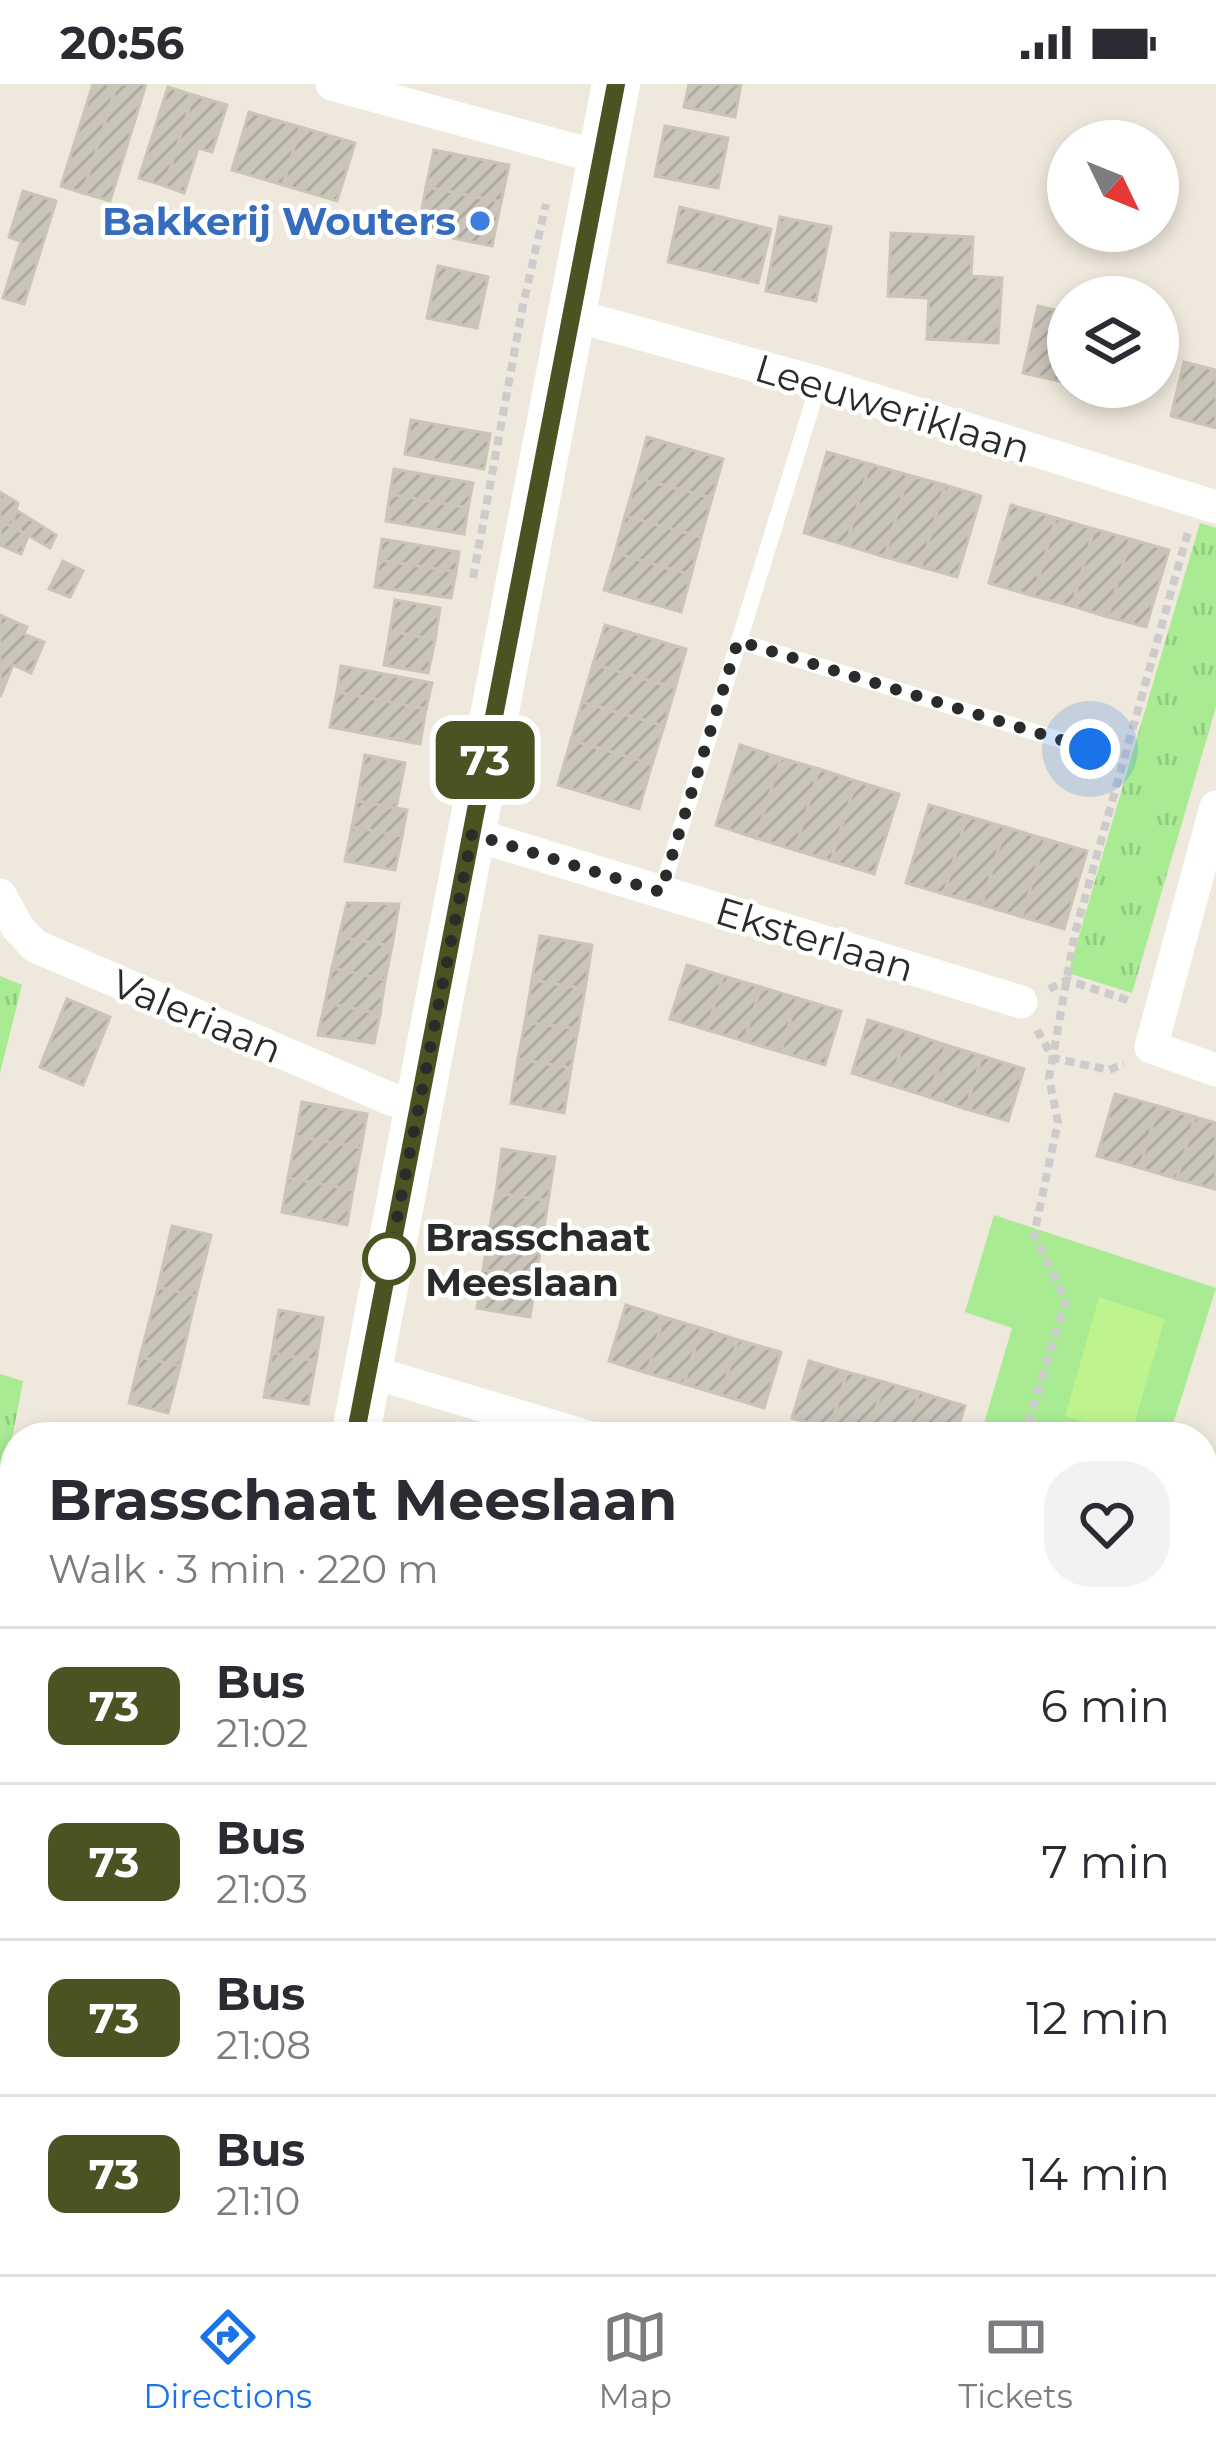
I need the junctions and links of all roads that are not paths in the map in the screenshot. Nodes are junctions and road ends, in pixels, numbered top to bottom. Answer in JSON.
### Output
{"nodes":[{"id":1,"x":332,"y":84,"type":"edge"},
{"id":2,"x":616,"y":84,"type":"edge"},
{"id":3,"x":603,"y":158,"type":"junction"},
{"id":4,"x":569,"y":314,"type":"junction"},
{"id":5,"x":819,"y":383,"type":"junction"},
{"id":6,"x":1206,"y":504,"type":"edge"},
{"id":7,"x":738,"y":641,"type":"junction"},
{"id":8,"x":1090,"y":749,"type":"dead end"},
{"id":9,"x":1216,"y":807,"type":"edge"},
{"id":10,"x":472,"y":834,"type":"junction"},
{"id":11,"x":661,"y":892,"type":"junction"},
{"id":12,"x":0,"y":895,"type":"edge"},
{"id":13,"x":1021,"y":1001,"type":"dead end"},
{"id":14,"x":1216,"y":1070,"type":"edge"},
{"id":15,"x":418,"y":1104,"type":"junction"},
{"id":16,"x":368,"y":1371,"type":"junction"},
{"id":17,"x":359,"y":1422,"type":"edge"},
{"id":18,"x":539,"y":1422,"type":"edge"}],
"edges":[{"from":1,"to":3,"type":"street"},
{"from":2,"to":3,"type":"street"},
{"from":3,"to":4,"type":"street"},
{"from":4,"to":5,"type":"street","name":"Leeuweriklaan"},
{"from":4,"to":10,"type":"street"},
{"from":5,"to":6,"type":"street","name":"Leeuweriklaan"},
{"from":5,"to":7,"type":"lane"},
{"from":7,"to":8,"type":"lane"},
{"from":7,"to":11,"type":"lane"},
{"from":9,"to":14,"type":"street"},
{"from":10,"to":11,"type":"street","name":"Eksterlaan"},
{"from":10,"to":15,"type":"street"},
{"from":11,"to":13,"type":"street","name":"Eksterlaan"},
{"from":12,"to":15,"type":"street","name":"Valeriaan"},
{"from":15,"to":16,"type":"street"},
{"from":16,"to":17,"type":"street"},
{"from":16,"to":18,"type":"street"}]}
